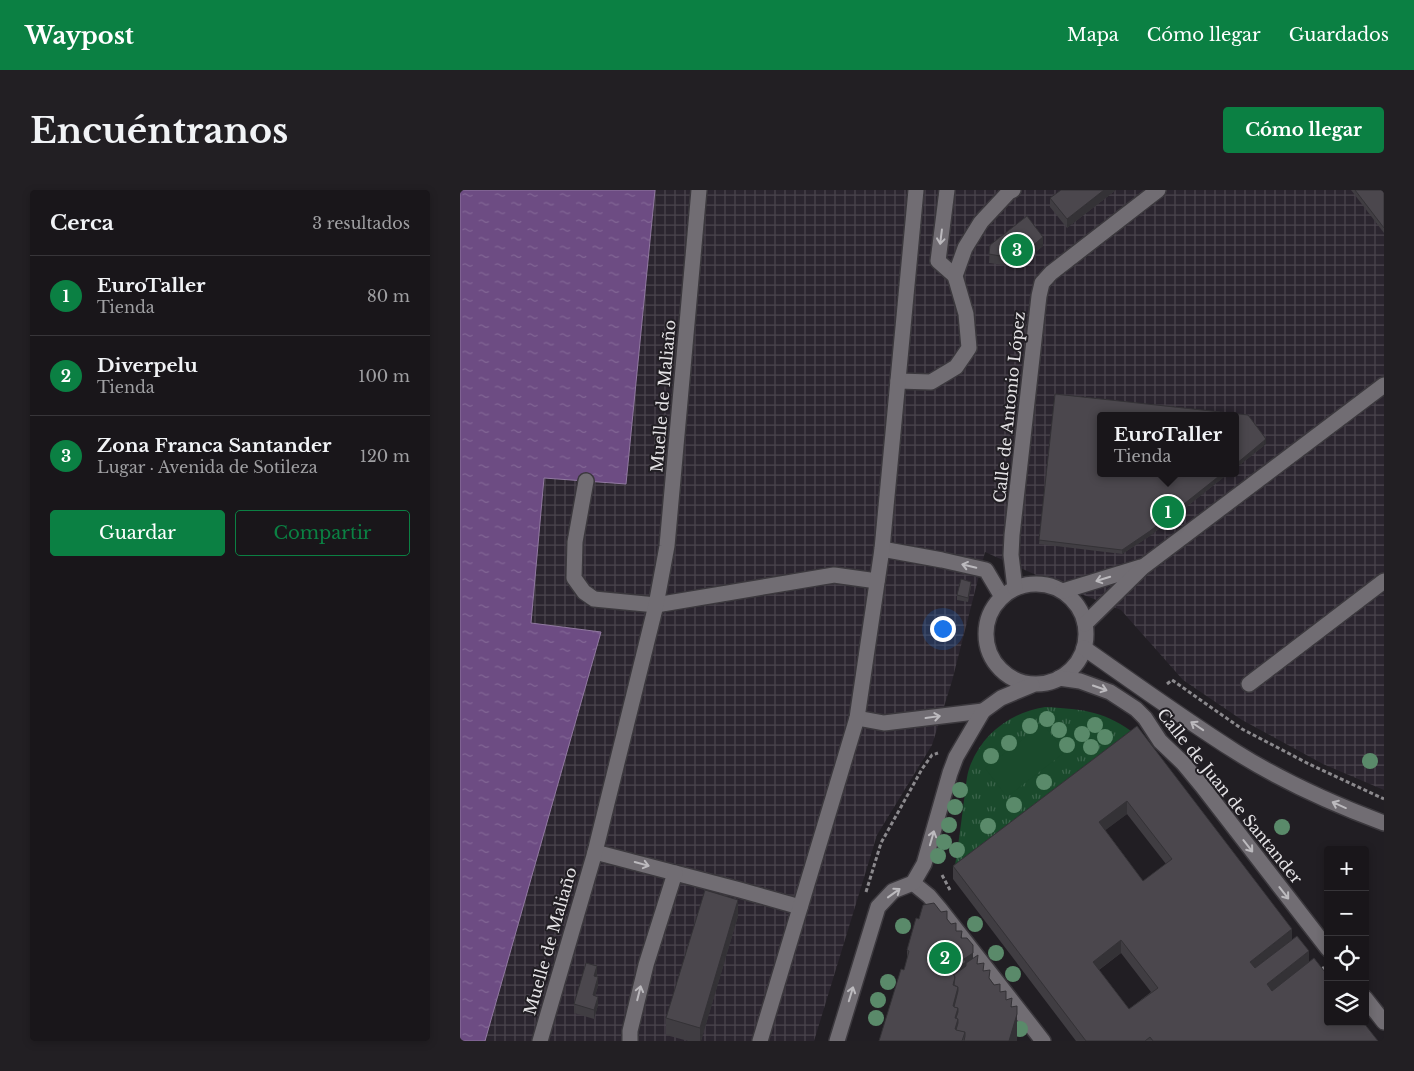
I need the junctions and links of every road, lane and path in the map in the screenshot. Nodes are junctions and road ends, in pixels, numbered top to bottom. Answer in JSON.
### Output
{"nodes":[{"id":1,"x":699,"y":190,"type":"edge"},
{"id":2,"x":916,"y":190,"type":"edge"},
{"id":3,"x":947,"y":190,"type":"edge"},
{"id":4,"x":1012,"y":190,"type":"edge"},
{"id":5,"x":1158,"y":190,"type":"edge"},
{"id":6,"x":955,"y":276,"type":"junction"},
{"id":7,"x":898,"y":381,"type":"junction"},
{"id":8,"x":1384,"y":385,"type":"edge"},
{"id":9,"x":586,"y":481,"type":"dead end"},
{"id":10,"x":882,"y":549,"type":"junction"},
{"id":11,"x":1143,"y":567,"type":"junction"},
{"id":12,"x":877,"y":581,"type":"junction"},
{"id":13,"x":1384,"y":581,"type":"edge"},
{"id":14,"x":1063,"y":591,"type":"junction"},
{"id":15,"x":1009,"y":593,"type":"junction"},
{"id":16,"x":656,"y":605,"type":"junction"},
{"id":17,"x":1085,"y":624,"type":"junction"},
{"id":18,"x":1084,"y":648,"type":"junction"},
{"id":19,"x":1059,"y":678,"type":"junction"},
{"id":20,"x":1172,"y":680,"type":"dead end"},
{"id":21,"x":1249,"y":684,"type":"dead end"},
{"id":22,"x":1032,"y":685,"type":"junction"},
{"id":23,"x":983,"y":711,"type":"junction"},
{"id":24,"x":857,"y":718,"type":"junction"},
{"id":25,"x":1384,"y":799,"type":"edge"},
{"id":26,"x":1384,"y":823,"type":"edge"},
{"id":27,"x":595,"y":852,"type":"junction"},
{"id":28,"x":675,"y":873,"type":"junction"},
{"id":29,"x":942,"y":875,"type":"dead end"},
{"id":30,"x":913,"y":883,"type":"junction"},
{"id":31,"x":951,"y":891,"type":"dead end"},
{"id":32,"x":800,"y":907,"type":"junction"},
{"id":33,"x":1324,"y":944,"type":"edge"},
{"id":34,"x":1369,"y":1003,"type":"edge"},
{"id":35,"x":1384,"y":1022,"type":"edge"},
{"id":36,"x":1041,"y":1040,"type":"edge"},
{"id":37,"x":540,"y":1041,"type":"edge"},
{"id":38,"x":630,"y":1041,"type":"edge"},
{"id":39,"x":760,"y":1041,"type":"edge"},
{"id":40,"x":837,"y":1041,"type":"edge"}],
"edges":[{"from":1,"to":16,"type":"street","name":"Muelle de Maliaño"},
{"from":2,"to":7,"type":"street"},
{"from":3,"to":6,"type":"street","one_way":true},
{"from":4,"to":6,"type":"street"},
{"from":5,"to":15,"type":"street","name":"Calle de Antonio López"},
{"from":6,"to":7,"type":"street"},
{"from":7,"to":10,"type":"street"},
{"from":8,"to":11,"type":"street"},
{"from":9,"to":16,"type":"street"},
{"from":10,"to":12,"type":"street"},
{"from":15,"to":10,"type":"street","one_way":true},
{"from":11,"to":14,"type":"street","one_way":true},
{"from":11,"to":17,"type":"street"},
{"from":12,"to":16,"type":"street"},
{"from":12,"to":24,"type":"street"},
{"from":13,"to":21,"type":"street"},
{"from":14,"to":15,"type":"street"},
{"from":14,"to":17,"type":"street"},
{"from":15,"to":22,"type":"street"},
{"from":16,"to":27,"type":"street","name":"Muelle de Maliaño"},
{"from":17,"to":18,"type":"street"},
{"from":18,"to":19,"type":"street"},
{"from":26,"to":18,"type":"street","one_way":true},
{"from":19,"to":22,"type":"street"},
{"from":19,"to":33,"type":"street","name":"Calle de Juan de Santander","one_way":true},
{"from":20,"to":25,"type":"path"},
{"from":22,"to":23,"type":"street"},
{"from":24,"to":23,"type":"street","one_way":true},
{"from":30,"to":23,"type":"street","one_way":true},
{"from":24,"to":32,"type":"street"},
{"from":27,"to":28,"type":"street","name":"Muelle de Maliaño","one_way":true},
{"from":27,"to":37,"type":"street","name":"Muelle de Maliaño"},
{"from":28,"to":32,"type":"street","name":"Muelle de Maliaño"},
{"from":38,"to":28,"type":"street","one_way":true},
{"from":29,"to":31,"type":"path"},
{"from":30,"to":36,"type":"street"},
{"from":40,"to":30,"type":"street","one_way":true},
{"from":32,"to":39,"type":"street"},
{"from":34,"to":35,"type":"street"}]}
